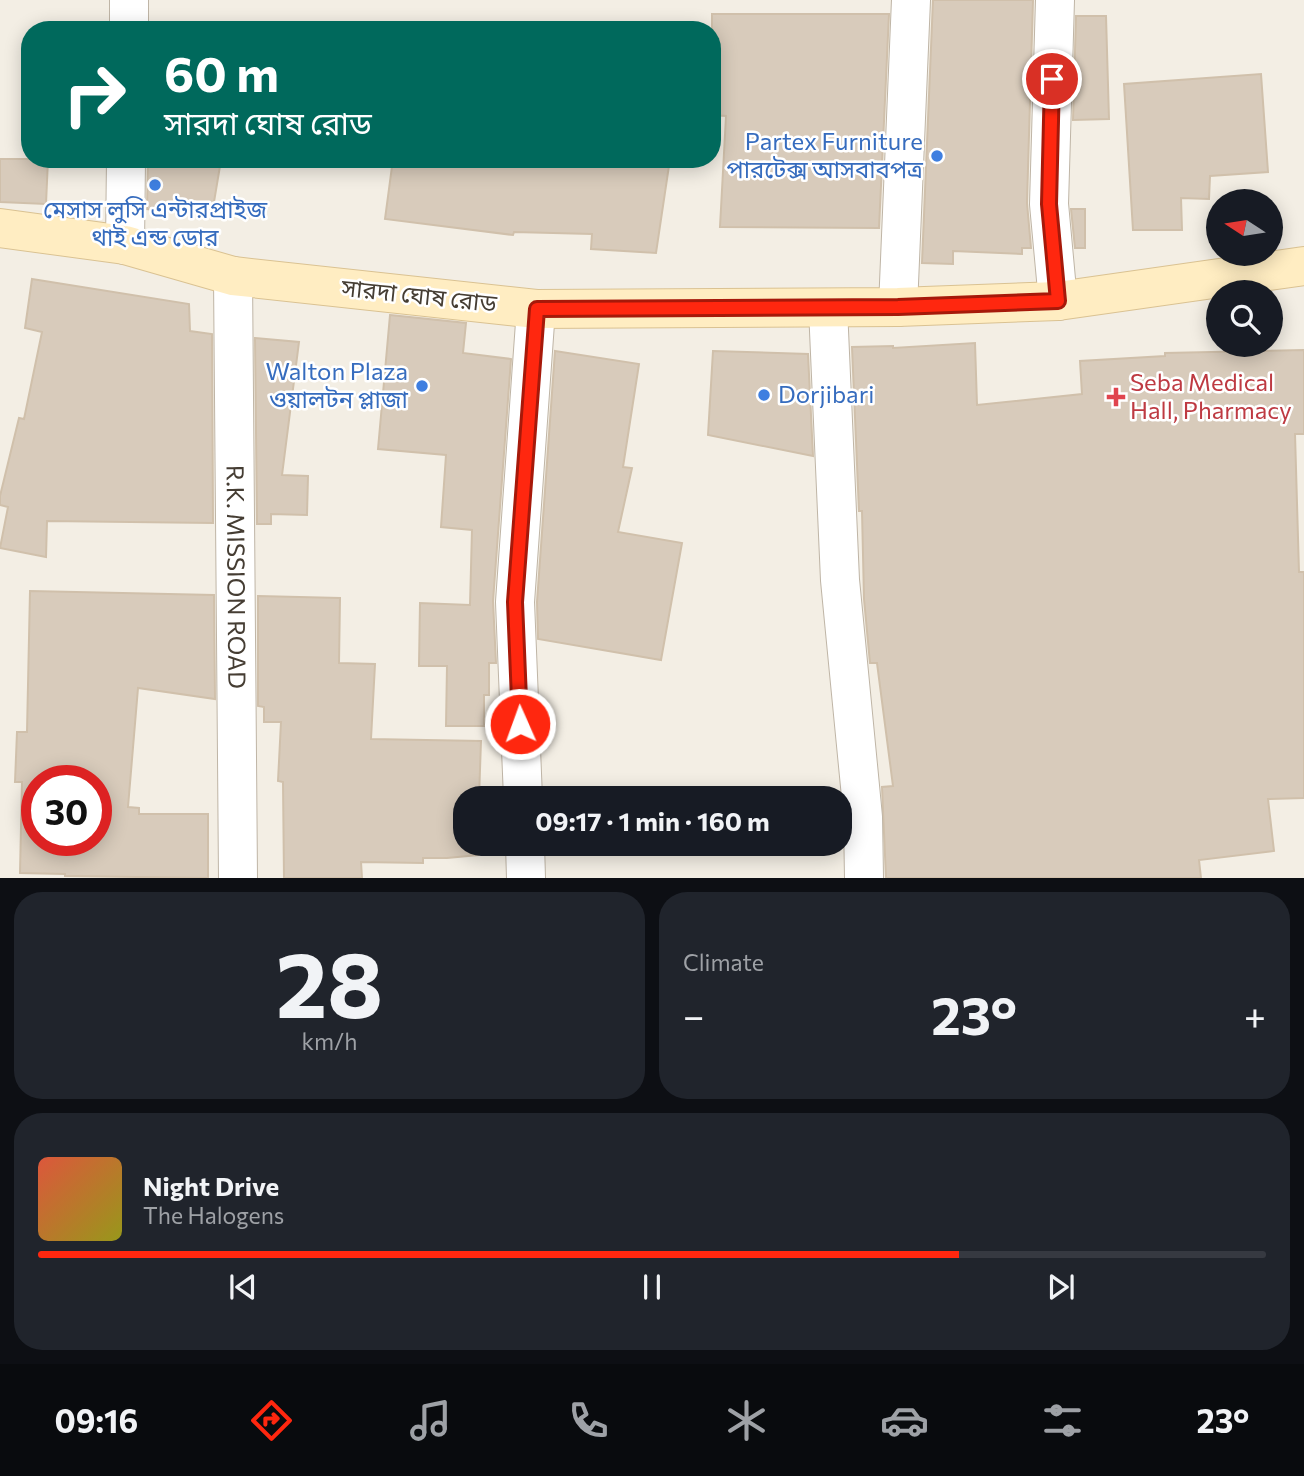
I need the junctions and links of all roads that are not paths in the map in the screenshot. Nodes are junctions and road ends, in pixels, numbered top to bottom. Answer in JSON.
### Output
{"nodes":[{"id":1,"x":129,"y":0,"type":"edge"},
{"id":2,"x":911,"y":0,"type":"edge"},
{"id":3,"x":1055,"y":0,"type":"edge"},
{"id":4,"x":129,"y":21,"type":"edge"},
{"id":5,"x":126,"y":168,"type":"edge"},
{"id":6,"x":0,"y":228,"type":"edge"},
{"id":7,"x":125,"y":245,"type":"junction"},
{"id":8,"x":1304,"y":266,"type":"edge"},
{"id":9,"x":233,"y":275,"type":"junction"},
{"id":10,"x":1058,"y":301,"type":"junction"},
{"id":11,"x":898,"y":307,"type":"junction"},
{"id":12,"x":828,"y":308,"type":"junction"},
{"id":13,"x":537,"y":309,"type":"junction"},
{"id":14,"x":523,"y":786,"type":"edge"},
{"id":15,"x":525,"y":856,"type":"edge"},
{"id":16,"x":238,"y":877,"type":"edge"},
{"id":17,"x":526,"y":877,"type":"edge"},
{"id":18,"x":864,"y":877,"type":"edge"}],
"edges":[{"from":1,"to":4,"type":"street"},
{"from":2,"to":11,"type":"street"},
{"from":3,"to":10,"type":"street"},
{"from":5,"to":7,"type":"street"},
{"from":6,"to":7,"type":"main road","name":"সারদা ঘোষ রোড"},
{"from":7,"to":9,"type":"main road","name":"সারদা ঘোষ রোড"},
{"from":8,"to":10,"type":"main road","name":"সারদা ঘোষ রোড"},
{"from":9,"to":13,"type":"main road","name":"সারদা ঘোষ রোড"},
{"from":9,"to":16,"type":"street","name":"R.K. MISSION ROAD"},
{"from":10,"to":11,"type":"main road","name":"সারদা ঘোষ রোড"},
{"from":11,"to":12,"type":"main road","name":"সারদা ঘোষ রোড"},
{"from":12,"to":13,"type":"main road","name":"সারদা ঘোষ রোড"},
{"from":12,"to":18,"type":"street"},
{"from":13,"to":14,"type":"street"},
{"from":15,"to":17,"type":"street"}]}
